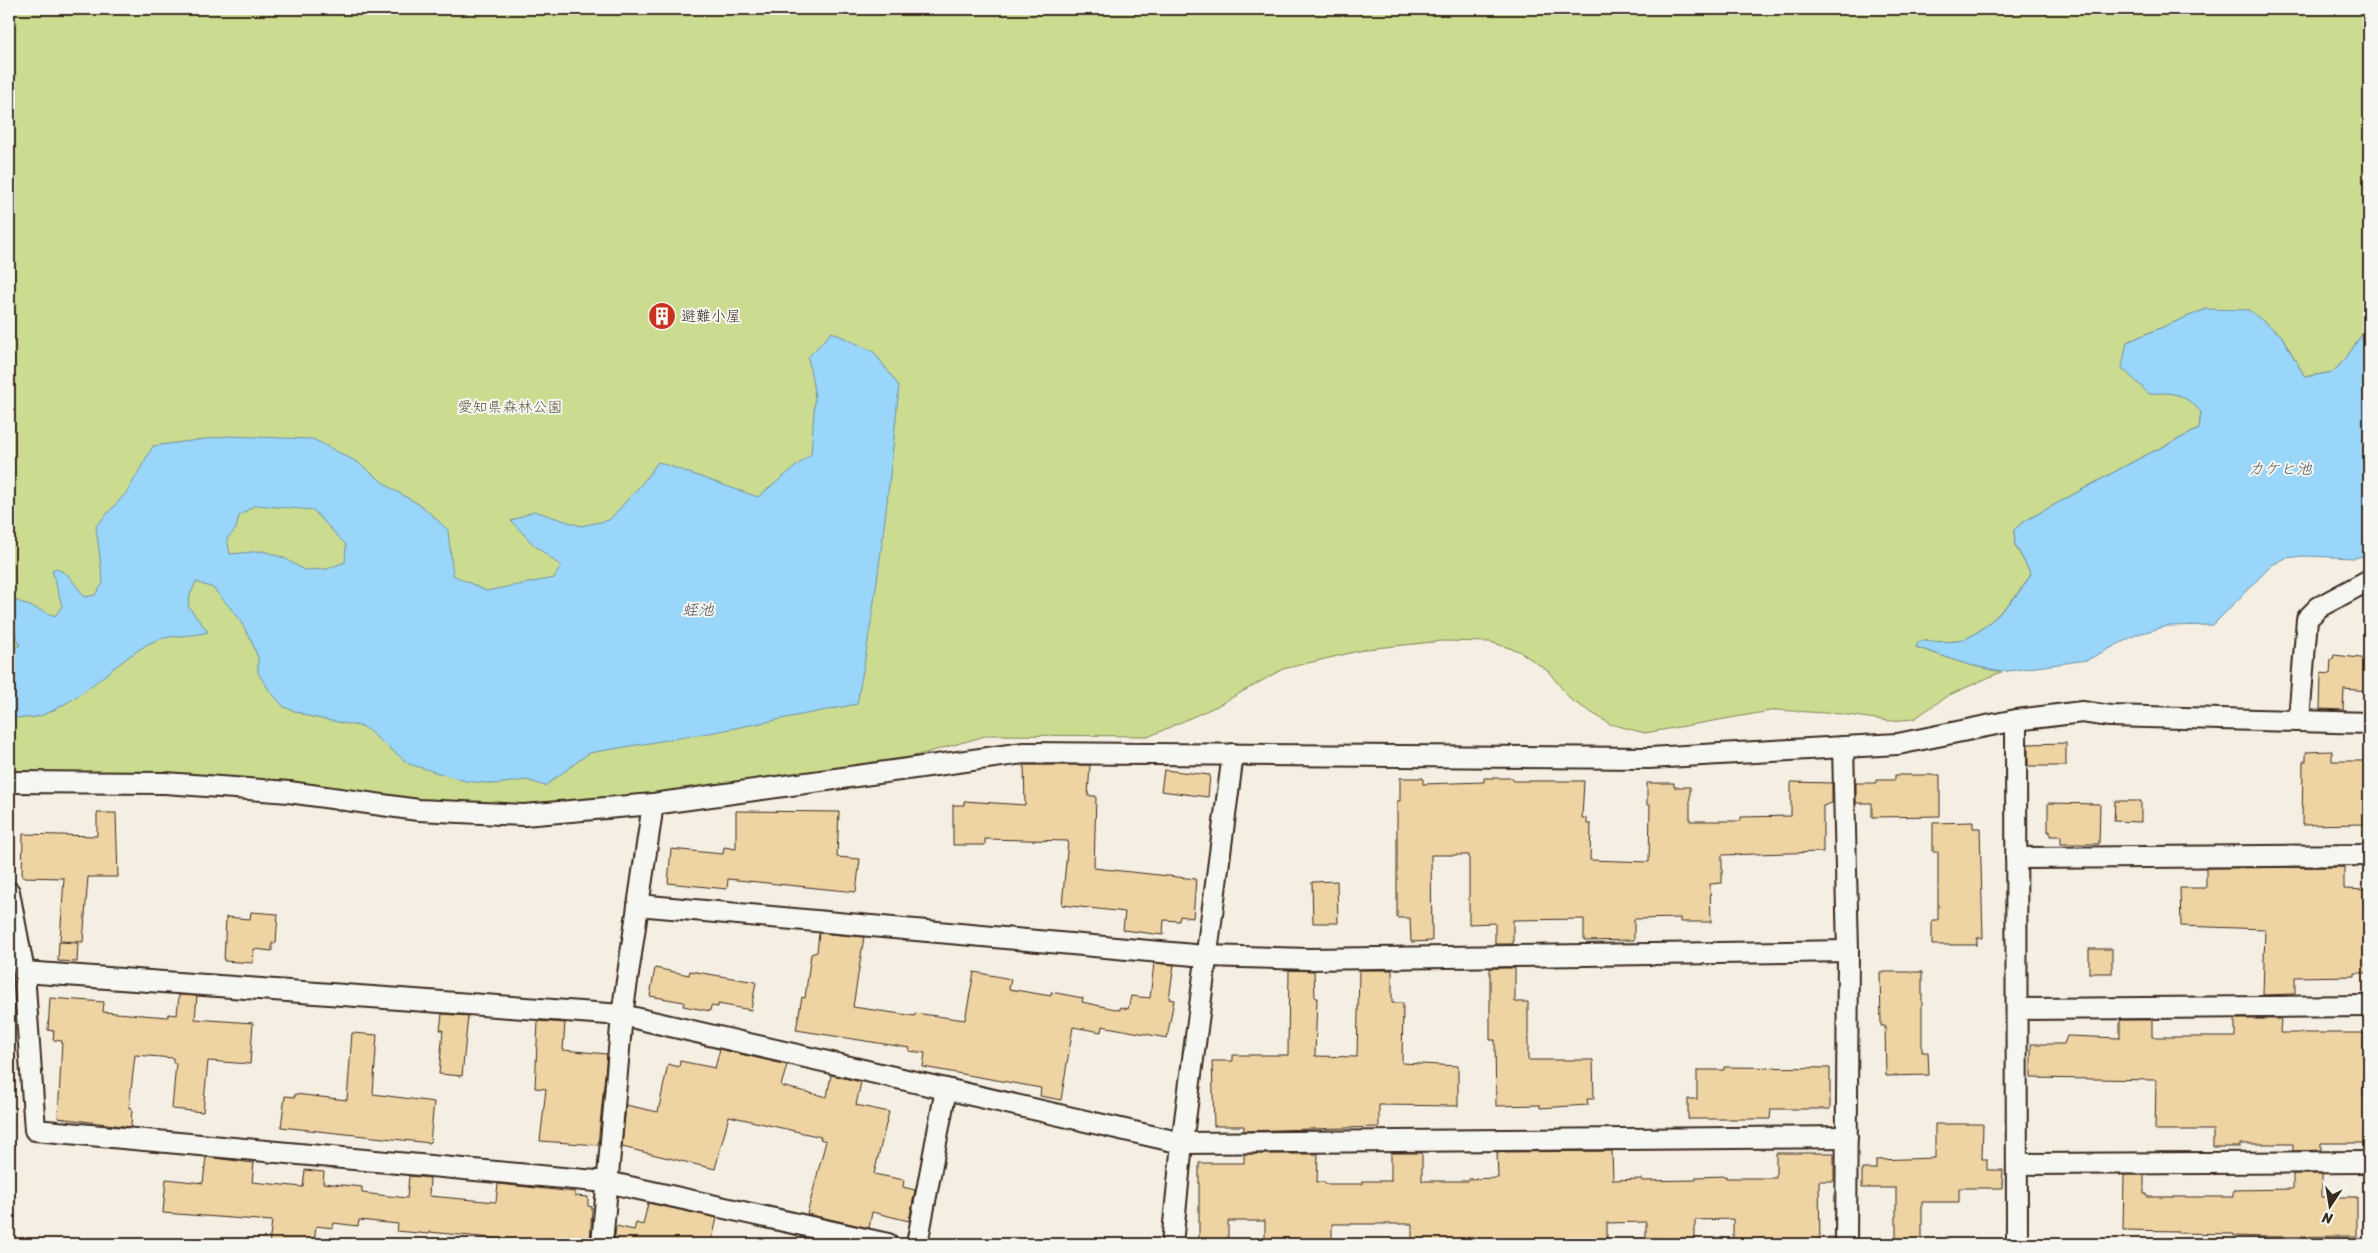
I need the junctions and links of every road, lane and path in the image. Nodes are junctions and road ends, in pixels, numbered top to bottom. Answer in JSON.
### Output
{"nodes":[{"id":1,"x":2369,"y":580,"type":"edge"},
{"id":2,"x":2016,"y":720,"type":"junction"},
{"id":3,"x":2299,"y":720,"type":"junction"},
{"id":4,"x":2369,"y":723,"type":"edge"},
{"id":5,"x":1844,"y":747,"type":"junction"},
{"id":6,"x":1232,"y":754,"type":"junction"},
{"id":7,"x":9,"y":782,"type":"edge"},
{"id":8,"x":653,"y":804,"type":"junction"},
{"id":9,"x":2369,"y":855,"type":"edge"},
{"id":10,"x":2016,"y":858,"type":"junction"},
{"id":11,"x":9,"y":892,"type":"edge"},
{"id":12,"x":638,"y":904,"type":"junction"},
{"id":13,"x":1848,"y":951,"type":"junction"},
{"id":14,"x":1205,"y":956,"type":"junction"},
{"id":15,"x":24,"y":972,"type":"junction"},
{"id":16,"x":2369,"y":1006,"type":"edge"},
{"id":17,"x":2017,"y":1008,"type":"junction"},
{"id":18,"x":622,"y":1015,"type":"junction"},
{"id":19,"x":946,"y":1089,"type":"junction"},
{"id":20,"x":1847,"y":1137,"type":"junction"},
{"id":21,"x":1182,"y":1143,"type":"junction"},
{"id":22,"x":2369,"y":1162,"type":"edge"},
{"id":23,"x":2017,"y":1164,"type":"junction"},
{"id":24,"x":607,"y":1182,"type":"junction"},
{"id":25,"x":602,"y":1244,"type":"edge"},
{"id":26,"x":888,"y":1244,"type":"edge"},
{"id":27,"x":917,"y":1244,"type":"edge"},
{"id":28,"x":1172,"y":1244,"type":"edge"},
{"id":29,"x":1846,"y":1244,"type":"edge"},
{"id":30,"x":2017,"y":1244,"type":"edge"}],
"edges":[{"from":1,"to":3,"type":"street"},
{"from":2,"to":3,"type":"street"},
{"from":2,"to":5,"type":"street"},
{"from":2,"to":10,"type":"street"},
{"from":3,"to":4,"type":"street"},
{"from":5,"to":6,"type":"street"},
{"from":5,"to":13,"type":"street"},
{"from":6,"to":8,"type":"street"},
{"from":6,"to":14,"type":"street"},
{"from":7,"to":8,"type":"street"},
{"from":8,"to":12,"type":"street"},
{"from":9,"to":10,"type":"street"},
{"from":10,"to":17,"type":"street"},
{"from":11,"to":15,"type":"street"},
{"from":12,"to":14,"type":"street"},
{"from":12,"to":18,"type":"street"},
{"from":13,"to":14,"type":"street"},
{"from":13,"to":20,"type":"street"},
{"from":14,"to":21,"type":"street"},
{"from":15,"to":18,"type":"street"},
{"from":15,"to":24,"type":"street"},
{"from":16,"to":17,"type":"street"},
{"from":17,"to":23,"type":"street"},
{"from":18,"to":19,"type":"street"},
{"from":18,"to":24,"type":"street"},
{"from":19,"to":21,"type":"street"},
{"from":19,"to":27,"type":"street"},
{"from":20,"to":21,"type":"street"},
{"from":20,"to":29,"type":"street"},
{"from":21,"to":28,"type":"street"},
{"from":22,"to":23,"type":"street"},
{"from":23,"to":30,"type":"street"},
{"from":24,"to":25,"type":"street"},
{"from":24,"to":26,"type":"street"}]}
